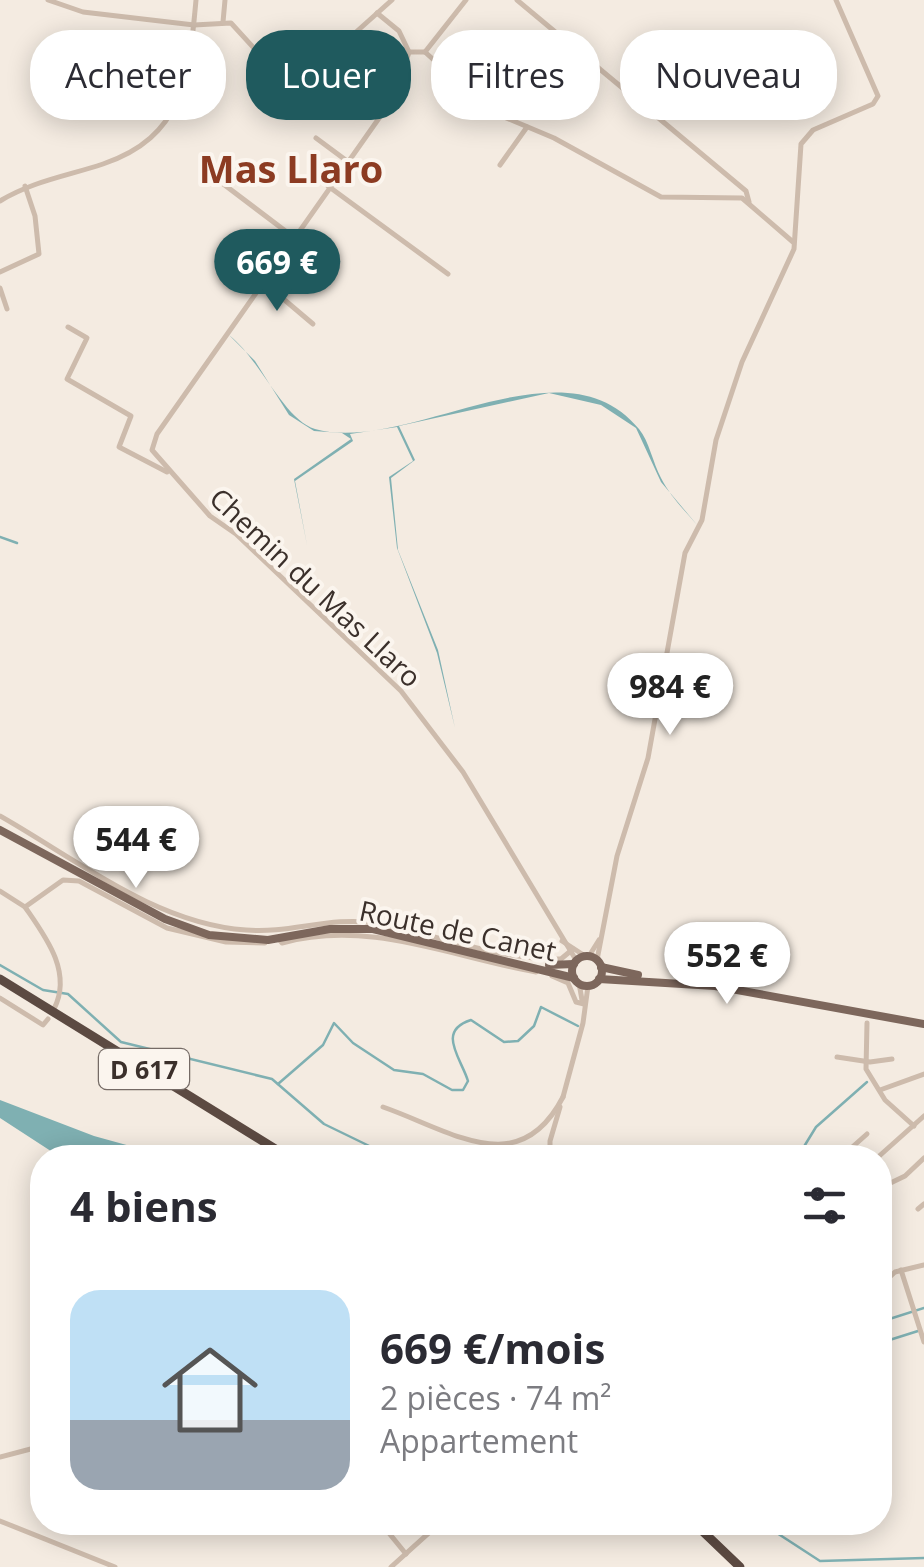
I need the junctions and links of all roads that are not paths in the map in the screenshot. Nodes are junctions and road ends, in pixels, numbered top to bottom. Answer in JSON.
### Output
{"nodes":[{"id":1,"x":48,"y":0,"type":"edge"},
{"id":2,"x":196,"y":0,"type":"edge"},
{"id":3,"x":225,"y":0,"type":"edge"},
{"id":4,"x":392,"y":0,"type":"edge"},
{"id":5,"x":466,"y":0,"type":"edge"},
{"id":6,"x":518,"y":0,"type":"edge"},
{"id":7,"x":836,"y":0,"type":"edge"},
{"id":8,"x":377,"y":13,"type":"junction"},
{"id":9,"x":223,"y":22,"type":"junction"},
{"id":10,"x":194,"y":25,"type":"junction"},
{"id":11,"x":357,"y":30,"type":"edge"},
{"id":12,"x":399,"y":30,"type":"edge"},
{"id":13,"x":246,"y":37,"type":"edge"},
{"id":14,"x":422,"y":51,"type":"junction"},
{"id":15,"x":411,"y":52,"type":"edge"},
{"id":16,"x":431,"y":59,"type":"edge"},
{"id":17,"x":377,"y":120,"type":"edge"},
{"id":18,"x":516,"y":120,"type":"edge"},
{"id":19,"x":527,"y":126,"type":"junction"},
{"id":20,"x":316,"y":138,"type":"dead end"},
{"id":21,"x":348,"y":161,"type":"junction"},
{"id":22,"x":500,"y":165,"type":"dead end"},
{"id":23,"x":218,"y":180,"type":"dead end"},
{"id":24,"x":25,"y":186,"type":"junction"},
{"id":25,"x":328,"y":186,"type":"junction"},
{"id":26,"x":0,"y":201,"type":"edge"},
{"id":27,"x":750,"y":202,"type":"junction"},
{"id":28,"x":292,"y":236,"type":"junction"},
{"id":29,"x":795,"y":244,"type":"junction"},
{"id":30,"x":0,"y":272,"type":"edge"},
{"id":31,"x":448,"y":274,"type":"dead end"},
{"id":32,"x":261,"y":280,"type":"junction"},
{"id":33,"x":0,"y":288,"type":"edge"},
{"id":34,"x":6,"y":310,"type":"dead end"},
{"id":35,"x":313,"y":324,"type":"dead end"},
{"id":36,"x":68,"y":326,"type":"dead end"},
{"id":37,"x":168,"y":472,"type":"junction"},
{"id":38,"x":0,"y":816,"type":"edge"},
{"id":39,"x":0,"y":829,"type":"edge"},
{"id":40,"x":0,"y":891,"type":"edge"},
{"id":41,"x":25,"y":907,"type":"junction"},
{"id":42,"x":278,"y":939,"type":"junction"},
{"id":43,"x":571,"y":950,"type":"junction"},
{"id":44,"x":587,"y":960,"type":"junction"},
{"id":45,"x":599,"y":980,"type":"junction"},
{"id":46,"x":0,"y":982,"type":"edge"},
{"id":47,"x":580,"y":982,"type":"junction"},
{"id":48,"x":0,"y":998,"type":"edge"},
{"id":49,"x":583,"y":1007,"type":"junction"},
{"id":50,"x":54,"y":1009,"type":"dead end"},
{"id":51,"x":48,"y":1019,"type":"dead end"},
{"id":52,"x":923,"y":1021,"type":"edge"},
{"id":53,"x":867,"y":1023,"type":"dead end"},
{"id":54,"x":837,"y":1058,"type":"dead end"},
{"id":55,"x":892,"y":1059,"type":"dead end"},
{"id":56,"x":865,"y":1062,"type":"junction"},
{"id":57,"x":924,"y":1074,"type":"edge"},
{"id":58,"x":879,"y":1090,"type":"junction"},
{"id":59,"x":562,"y":1098,"type":"junction"},
{"id":60,"x":384,"y":1107,"type":"dead end"},
{"id":61,"x":924,"y":1116,"type":"edge"},
{"id":62,"x":914,"y":1126,"type":"junction"},
{"id":63,"x":867,"y":1134,"type":"dead end"},
{"id":64,"x":266,"y":1145,"type":"edge"},
{"id":65,"x":492,"y":1145,"type":"edge"},
{"id":66,"x":509,"y":1145,"type":"edge"},
{"id":67,"x":550,"y":1145,"type":"edge"},
{"id":68,"x":854,"y":1145,"type":"edge"},
{"id":69,"x":892,"y":1145,"type":"edge"},
{"id":70,"x":924,"y":1158,"type":"edge"},
{"id":71,"x":892,"y":1182,"type":"edge"},
{"id":72,"x":924,"y":1204,"type":"edge"},
{"id":73,"x":918,"y":1210,"type":"dead end"},
{"id":74,"x":924,"y":1266,"type":"edge"},
{"id":75,"x":902,"y":1270,"type":"junction"},
{"id":76,"x":892,"y":1277,"type":"edge"},
{"id":77,"x":924,"y":1342,"type":"edge"},
{"id":78,"x":30,"y":1449,"type":"edge"},
{"id":79,"x":0,"y":1457,"type":"edge"},
{"id":80,"x":0,"y":1521,"type":"edge"},
{"id":81,"x":30,"y":1533,"type":"edge"},
{"id":82,"x":35,"y":1535,"type":"edge"},
{"id":83,"x":391,"y":1535,"type":"edge"},
{"id":84,"x":426,"y":1535,"type":"edge"},
{"id":85,"x":701,"y":1535,"type":"edge"},
{"id":86,"x":704,"y":1535,"type":"edge"},
{"id":87,"x":406,"y":1554,"type":"junction"},
{"id":88,"x":112,"y":1566,"type":"edge"},
{"id":89,"x":391,"y":1567,"type":"edge"},
{"id":90,"x":732,"y":1567,"type":"edge"},
{"id":91,"x":740,"y":1567,"type":"edge"}],
"edges":[{"from":1,"to":10,"type":"street"},
{"from":2,"to":10,"type":"street"},
{"from":3,"to":9,"type":"street"},
{"from":4,"to":8,"type":"street"},
{"from":5,"to":14,"type":"street"},
{"from":6,"to":27,"type":"street"},
{"from":7,"to":29,"type":"street"},
{"from":8,"to":11,"type":"street"},
{"from":8,"to":12,"type":"street"},
{"from":9,"to":10,"type":"street"},
{"from":9,"to":13,"type":"street"},
{"from":10,"to":24,"type":"street"},
{"from":14,"to":15,"type":"street"},
{"from":14,"to":16,"type":"street"},
{"from":17,"to":21,"type":"street"},
{"from":18,"to":19,"type":"street"},
{"from":19,"to":22,"type":"street"},
{"from":19,"to":27,"type":"street"},
{"from":20,"to":21,"type":"street"},
{"from":21,"to":25,"type":"street"},
{"from":23,"to":28,"type":"street"},
{"from":24,"to":26,"type":"street"},
{"from":24,"to":30,"type":"street"},
{"from":25,"to":28,"type":"street"},
{"from":25,"to":31,"type":"street"},
{"from":27,"to":29,"type":"street"},
{"from":28,"to":32,"type":"street"},
{"from":29,"to":44,"type":"street"},
{"from":32,"to":35,"type":"street"},
{"from":32,"to":37,"type":"street"},
{"from":33,"to":34,"type":"street"},
{"from":36,"to":37,"type":"street","name":"Chemin du Mas Llaro"},
{"from":37,"to":43,"type":"street","name":"Chemin du Mas Llaro"},
{"from":38,"to":43,"type":"street"},
{"from":39,"to":42,"type":"main road","name":"Route de Canet"},
{"from":39,"to":44,"type":"main road","name":"Route de Canet"},
{"from":40,"to":41,"type":"street"},
{"from":41,"to":42,"type":"street"},
{"from":41,"to":50,"type":"street"},
{"from":42,"to":47,"type":"main road","name":"Route de Canet"},
{"from":42,"to":49,"type":"street"},
{"from":43,"to":44,"type":"street"},
{"from":44,"to":45,"type":"main road"},
{"from":44,"to":47,"type":"main road"},
{"from":44,"to":52,"type":"main road","name":"Route de Canet"},
{"from":45,"to":47,"type":"main road"},
{"from":45,"to":52,"type":"main road"},
{"from":46,"to":64,"type":"highway","number":"D 617"},
{"from":47,"to":49,"type":"street"},
{"from":48,"to":51,"type":"street"},
{"from":49,"to":59,"type":"street"},
{"from":53,"to":56,"type":"street"},
{"from":54,"to":56,"type":"street"},
{"from":55,"to":56,"type":"street"},
{"from":56,"to":58,"type":"street"},
{"from":57,"to":58,"type":"street"},
{"from":58,"to":62,"type":"street"},
{"from":59,"to":66,"type":"street"},
{"from":59,"to":67,"type":"street"},
{"from":60,"to":65,"type":"street"},
{"from":61,"to":62,"type":"street"},
{"from":62,"to":69,"type":"street"},
{"from":63,"to":68,"type":"street"},
{"from":70,"to":71,"type":"street"},
{"from":72,"to":73,"type":"street"},
{"from":74,"to":75,"type":"street"},
{"from":75,"to":76,"type":"street"},
{"from":75,"to":77,"type":"street"},
{"from":78,"to":79,"type":"street"},
{"from":80,"to":81,"type":"street"},
{"from":82,"to":88,"type":"street"},
{"from":83,"to":87,"type":"street"},
{"from":84,"to":87,"type":"street"},
{"from":85,"to":90,"type":"highway"},
{"from":86,"to":91,"type":"highway"},
{"from":87,"to":89,"type":"street"}]}
